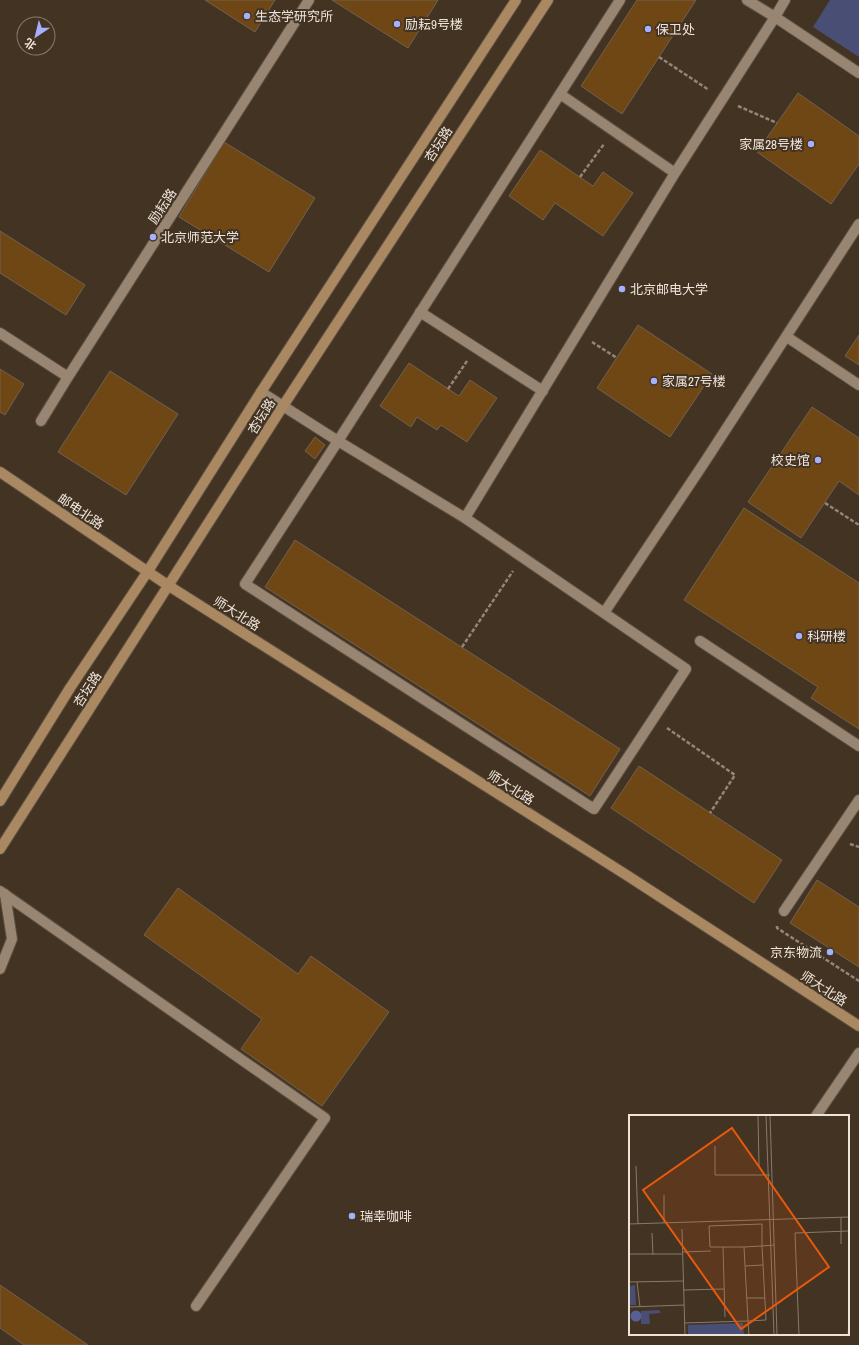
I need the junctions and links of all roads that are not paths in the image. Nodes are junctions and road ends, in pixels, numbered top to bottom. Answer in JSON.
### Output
{"nodes":[{"id":1,"x":310,"y":0,"type":"edge"},
{"id":2,"x":516,"y":0,"type":"edge"},
{"id":3,"x":548,"y":0,"type":"edge"},
{"id":4,"x":620,"y":0,"type":"edge"},
{"id":5,"x":747,"y":0,"type":"edge"},
{"id":6,"x":785,"y":0,"type":"edge"},
{"id":7,"x":775,"y":17,"type":"junction"},
{"id":8,"x":859,"y":73,"type":"edge"},
{"id":9,"x":560,"y":94,"type":"junction"},
{"id":10,"x":675,"y":173,"type":"junction"},
{"id":11,"x":859,"y":224,"type":"edge"},
{"id":12,"x":420,"y":312,"type":"junction"},
{"id":13,"x":0,"y":333,"type":"edge"},
{"id":14,"x":787,"y":337,"type":"junction"},
{"id":15,"x":68,"y":377,"type":"junction"},
{"id":16,"x":859,"y":385,"type":"edge"},
{"id":17,"x":542,"y":391,"type":"junction"},
{"id":18,"x":261,"y":392,"type":"junction"},
{"id":19,"x":283,"y":406,"type":"junction"},
{"id":20,"x":41,"y":421,"type":"dead end"},
{"id":21,"x":338,"y":441,"type":"junction"},
{"id":22,"x":0,"y":472,"type":"edge"},
{"id":23,"x":465,"y":518,"type":"junction"},
{"id":24,"x":148,"y":571,"type":"junction"},
{"id":25,"x":169,"y":586,"type":"junction"},
{"id":26,"x":604,"y":613,"type":"junction"},
{"id":27,"x":700,"y":641,"type":"dead end"},
{"id":28,"x":859,"y":746,"type":"edge"},
{"id":29,"x":859,"y":800,"type":"edge"},
{"id":30,"x":0,"y":801,"type":"edge"},
{"id":31,"x":0,"y":849,"type":"edge"},
{"id":32,"x":2,"y":893,"type":"edge"},
{"id":33,"x":784,"y":911,"type":"road end"},
{"id":34,"x":0,"y":969,"type":"edge"},
{"id":35,"x":859,"y":1026,"type":"edge"},
{"id":36,"x":859,"y":1053,"type":"edge"},
{"id":37,"x":817,"y":1115,"type":"edge"},
{"id":38,"x":196,"y":1306,"type":"dead end"}],
"edges":[{"from":1,"to":15,"type":"street","name":"励耘路"},
{"from":2,"to":18,"type":"street","name":"杏坛路"},
{"from":3,"to":19,"type":"street","name":"杏坛路"},
{"from":4,"to":9,"type":"street"},
{"from":5,"to":7,"type":"street"},
{"from":6,"to":7,"type":"street"},
{"from":7,"to":8,"type":"street"},
{"from":7,"to":10,"type":"street"},
{"from":9,"to":10,"type":"street"},
{"from":9,"to":12,"type":"street"},
{"from":10,"to":17,"type":"street"},
{"from":11,"to":14,"type":"street"},
{"from":12,"to":17,"type":"street"},
{"from":12,"to":21,"type":"street"},
{"from":13,"to":15,"type":"street"},
{"from":14,"to":16,"type":"street"},
{"from":14,"to":26,"type":"street"},
{"from":15,"to":20,"type":"street","name":"励耘路"},
{"from":17,"to":23,"type":"street"},
{"from":18,"to":19,"type":"street"},
{"from":18,"to":24,"type":"street","name":"杏坛路"},
{"from":19,"to":21,"type":"street"},
{"from":19,"to":25,"type":"street","name":"杏坛路"},
{"from":21,"to":23,"type":"street"},
{"from":21,"to":26,"type":"street"},
{"from":22,"to":24,"type":"street","name":"邮电北路"},
{"from":23,"to":26,"type":"street"},
{"from":24,"to":25,"type":"street","name":"师大北路"},
{"from":24,"to":30,"type":"street","name":"杏坛路"},
{"from":25,"to":31,"type":"street","name":"杏坛路"},
{"from":25,"to":35,"type":"street","name":"师大北路"},
{"from":27,"to":28,"type":"street"},
{"from":29,"to":33,"type":"street"},
{"from":32,"to":34,"type":"street"},
{"from":32,"to":38,"type":"street"},
{"from":36,"to":37,"type":"street"}]}
